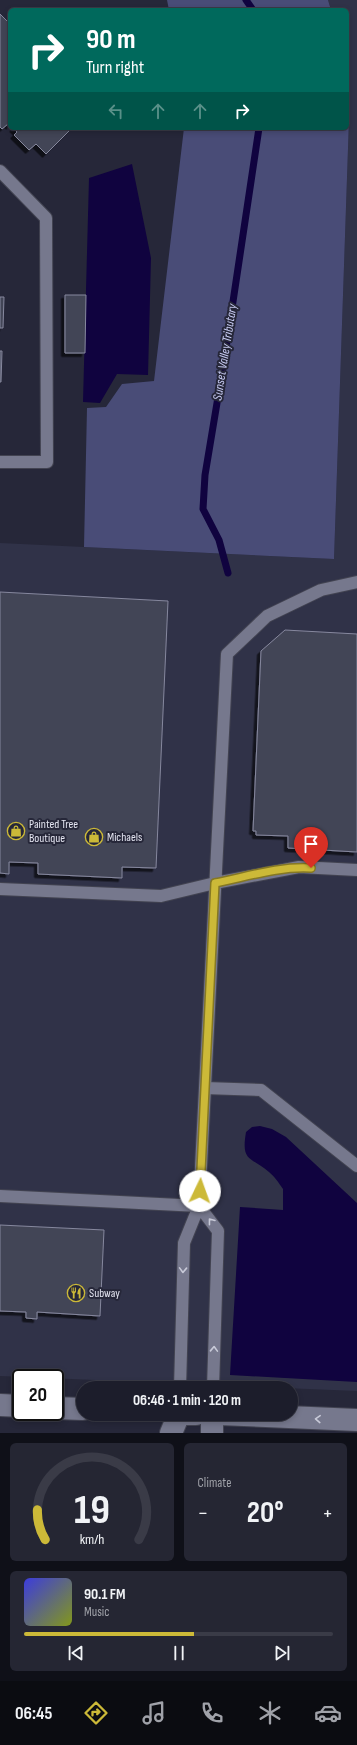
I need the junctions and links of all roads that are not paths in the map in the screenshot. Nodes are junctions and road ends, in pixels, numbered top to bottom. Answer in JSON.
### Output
{"nodes":[{"id":1,"x":0,"y":171,"type":"edge"},
{"id":2,"x":0,"y":462,"type":"edge"},
{"id":3,"x":357,"y":582,"type":"edge"},
{"id":4,"x":357,"y":870,"type":"edge"},
{"id":5,"x":215,"y":883,"type":"junction"},
{"id":6,"x":0,"y":888,"type":"edge"},
{"id":7,"x":205,"y":1088,"type":"junction"},
{"id":8,"x":357,"y":1166,"type":"edge"},
{"id":9,"x":0,"y":1196,"type":"edge"},
{"id":10,"x":199,"y":1206,"type":"junction"},
{"id":11,"x":180,"y":1381,"type":"edge"},
{"id":12,"x":213,"y":1381,"type":"edge"},
{"id":13,"x":0,"y":1405,"type":"edge"},
{"id":14,"x":12,"y":1406,"type":"edge"},
{"id":15,"x":64,"y":1408,"type":"edge"},
{"id":16,"x":76,"y":1409,"type":"edge"},
{"id":17,"x":298,"y":1417,"type":"edge"},
{"id":18,"x":357,"y":1420,"type":"edge"},
{"id":19,"x":176,"y":1421,"type":"edge"},
{"id":20,"x":212,"y":1421,"type":"edge"},
{"id":21,"x":171,"y":1433,"type":"edge"},
{"id":22,"x":212,"y":1433,"type":"edge"}],
"edges":[{"from":1,"to":2,"type":"lane"},
{"from":3,"to":5,"type":"lane"},
{"from":4,"to":5,"type":"lane"},
{"from":5,"to":6,"type":"lane"},
{"from":5,"to":7,"type":"lane"},
{"from":7,"to":8,"type":"lane"},
{"from":7,"to":10,"type":"lane"},
{"from":9,"to":10,"type":"lane"},
{"from":10,"to":11,"type":"lane","one_way":true},
{"from":12,"to":10,"type":"lane","one_way":true},
{"from":13,"to":14,"type":"main road"},
{"from":15,"to":16,"type":"main road"},
{"from":18,"to":17,"type":"main road","one_way":true},
{"from":19,"to":21,"type":"main road"},
{"from":20,"to":22,"type":"main road"}]}
